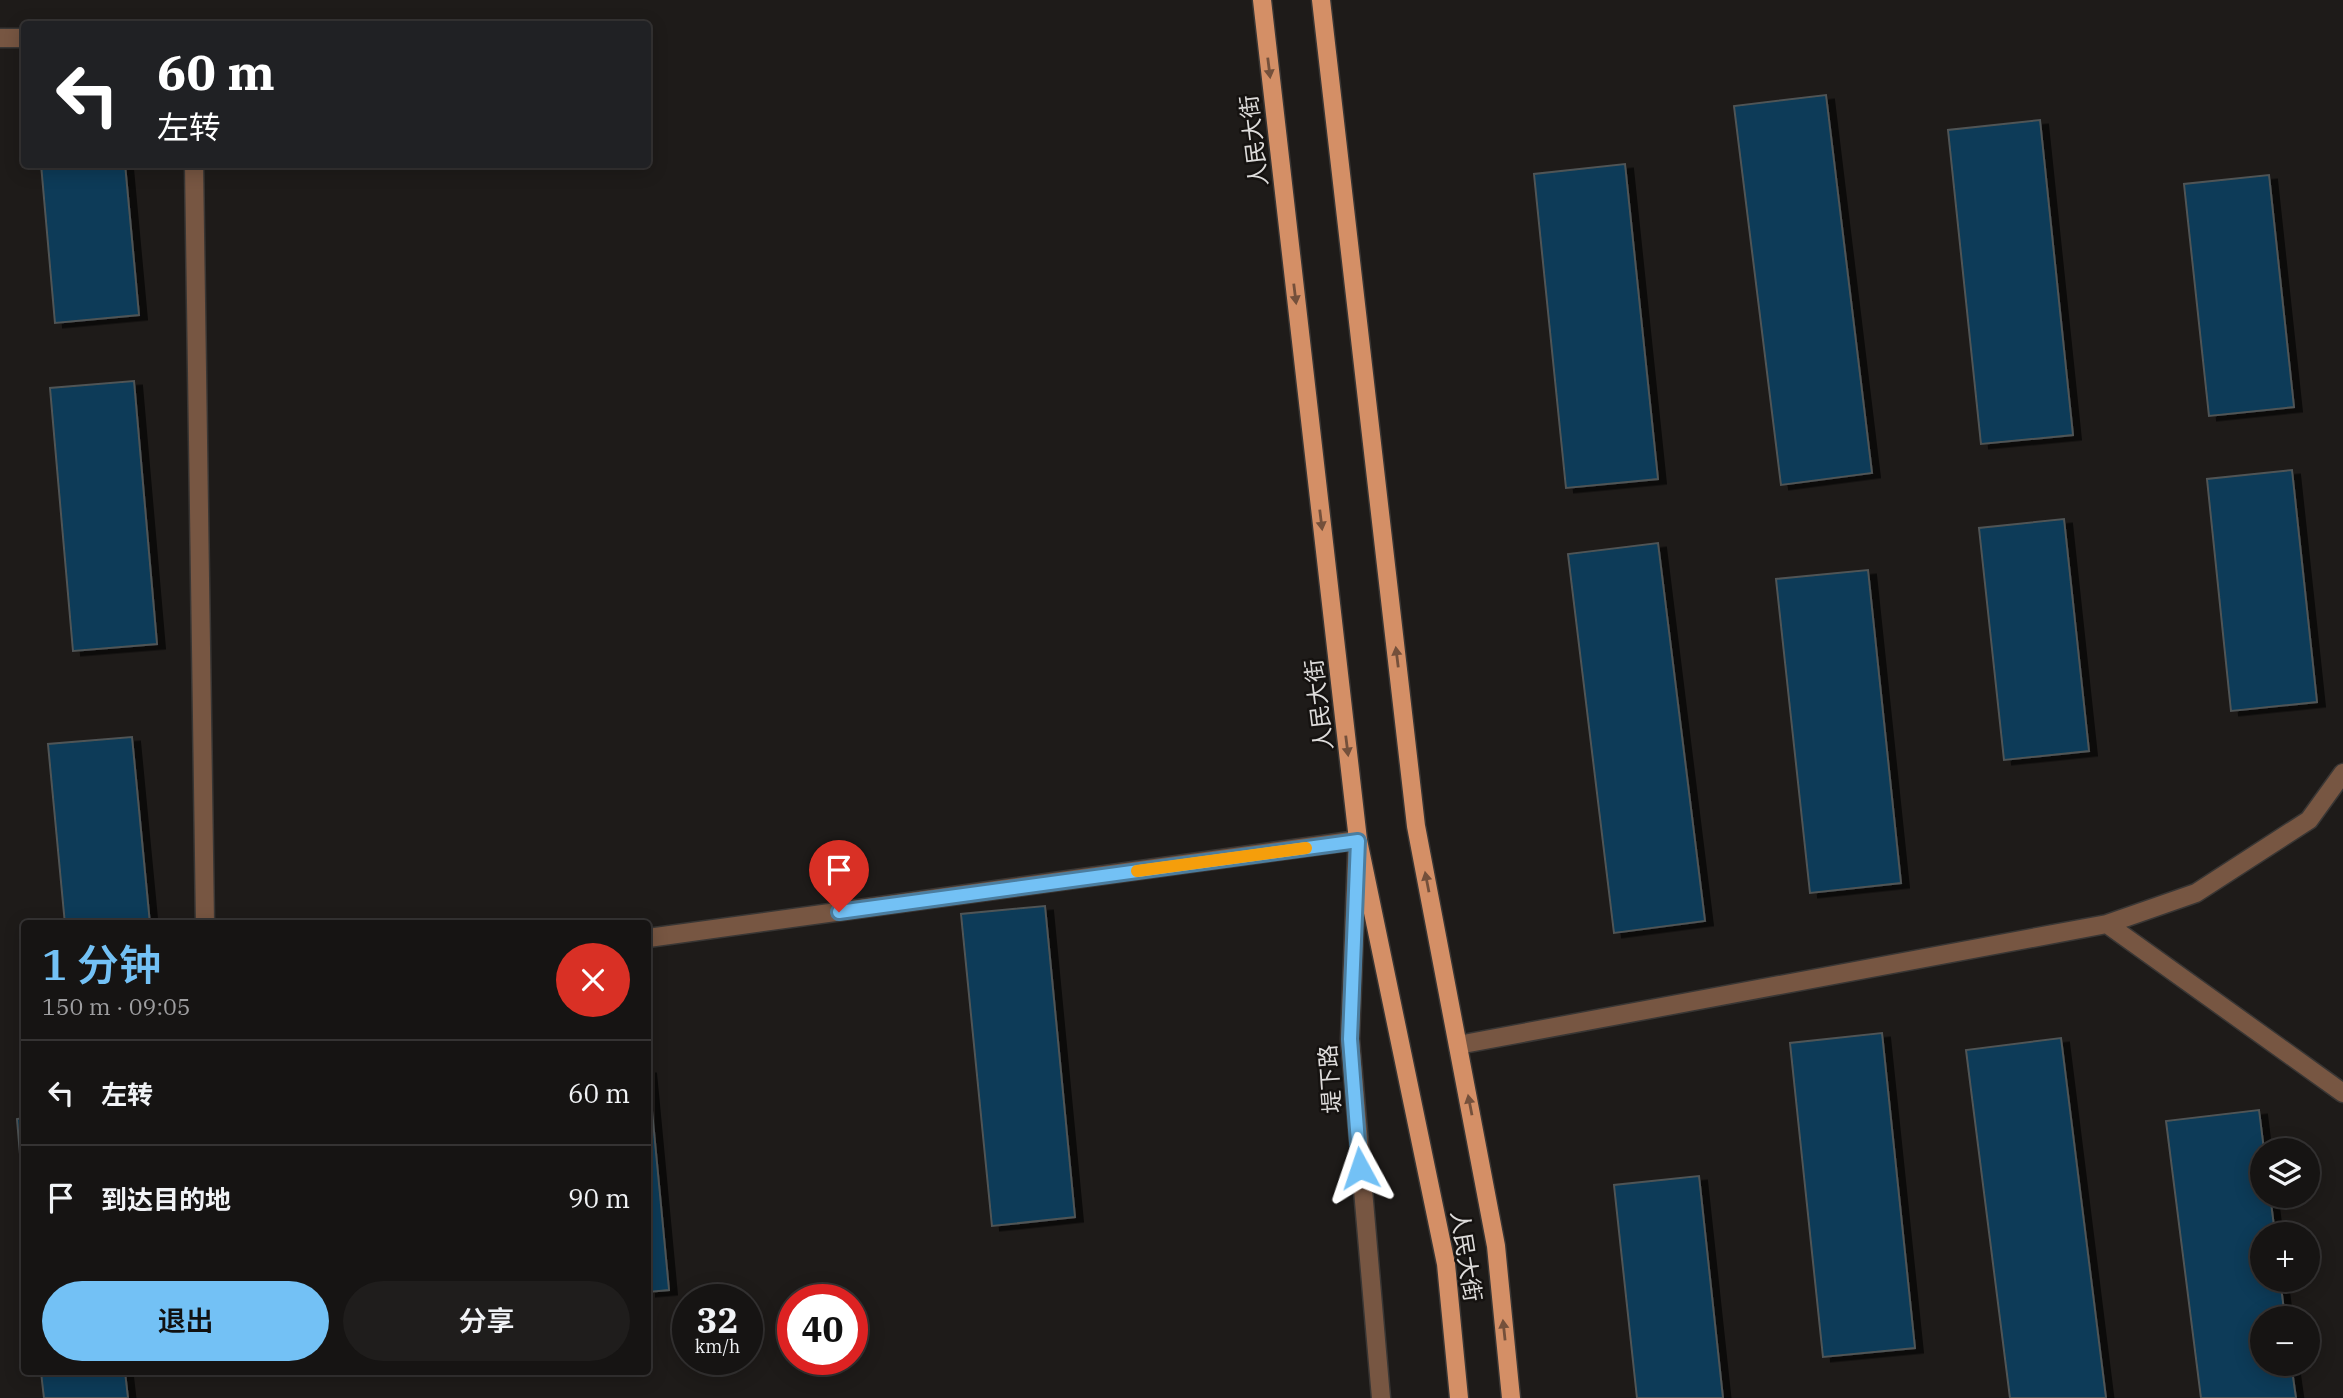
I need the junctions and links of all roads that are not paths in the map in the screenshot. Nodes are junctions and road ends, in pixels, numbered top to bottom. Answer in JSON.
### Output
{"nodes":[{"id":1,"x":1262,"y":0,"type":"edge"},
{"id":2,"x":1321,"y":0,"type":"edge"},
{"id":3,"x":0,"y":38,"type":"edge"},
{"id":4,"x":21,"y":38,"type":"edge"},
{"id":5,"x":194,"y":168,"type":"edge"},
{"id":6,"x":2343,"y":773,"type":"edge"},
{"id":7,"x":1358,"y":841,"type":"junction"},
{"id":8,"x":205,"y":920,"type":"edge"},
{"id":9,"x":2107,"y":924,"type":"junction"},
{"id":10,"x":651,"y":938,"type":"edge"},
{"id":11,"x":1458,"y":1045,"type":"junction"},
{"id":12,"x":2343,"y":1093,"type":"edge"},
{"id":13,"x":1381,"y":1398,"type":"edge"},
{"id":14,"x":1459,"y":1398,"type":"edge"},
{"id":15,"x":1511,"y":1398,"type":"edge"}],
"edges":[{"from":1,"to":7,"type":"main road","name":"人民大街","one_way":true},
{"from":11,"to":2,"type":"main road","name":"人民大街","one_way":true},
{"from":3,"to":4,"type":"street"},
{"from":5,"to":8,"type":"street"},
{"from":6,"to":9,"type":"street"},
{"from":7,"to":10,"type":"street"},
{"from":7,"to":13,"type":"street","name":"堤下路"},
{"from":7,"to":14,"type":"main road","name":"人民大街"},
{"from":9,"to":11,"type":"street"},
{"from":9,"to":12,"type":"street"},
{"from":15,"to":11,"type":"main road","name":"人民大街","one_way":true}]}
